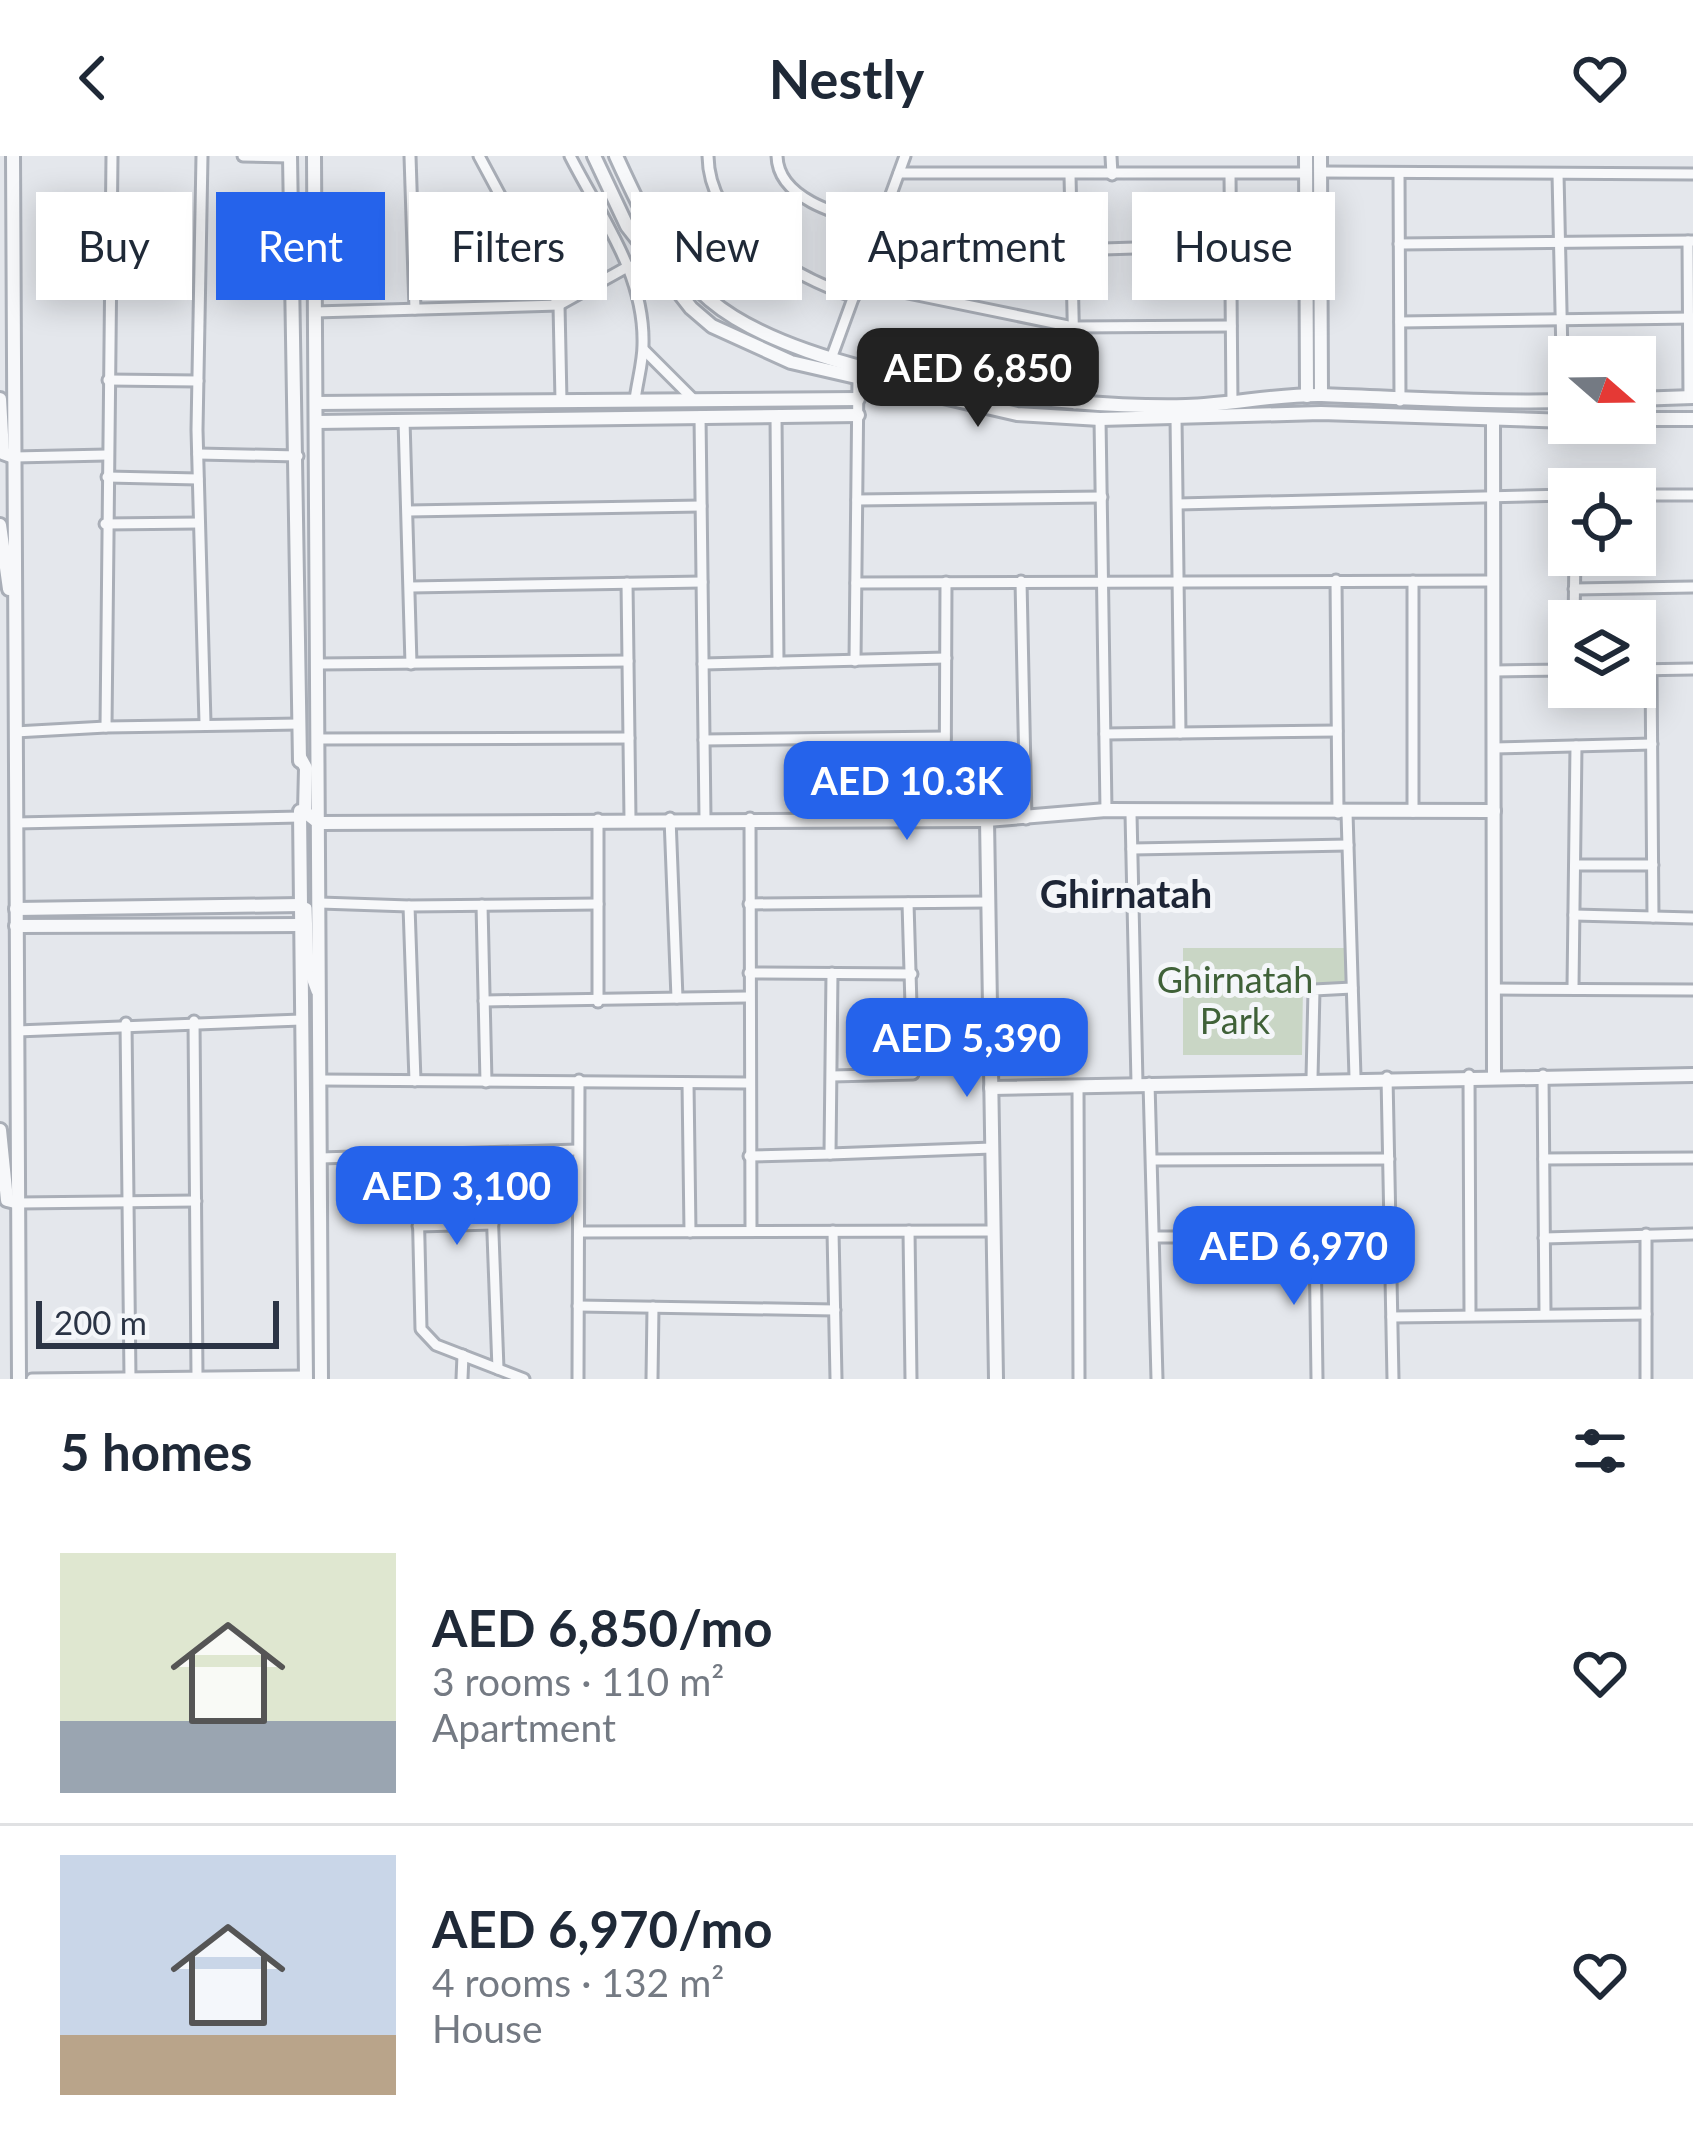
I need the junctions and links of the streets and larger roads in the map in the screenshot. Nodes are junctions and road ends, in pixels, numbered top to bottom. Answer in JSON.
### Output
{"nodes":[{"id":1,"x":13,"y":156,"type":"edge"},
{"id":2,"x":112,"y":156,"type":"edge"},
{"id":3,"x":202,"y":156,"type":"edge"},
{"id":4,"x":243,"y":156,"type":"edge"},
{"id":5,"x":290,"y":156,"type":"edge"},
{"id":6,"x":314,"y":156,"type":"edge"},
{"id":7,"x":410,"y":156,"type":"edge"},
{"id":8,"x":478,"y":156,"type":"edge"},
{"id":9,"x":570,"y":156,"type":"edge"},
{"id":10,"x":594,"y":156,"type":"edge"},
{"id":11,"x":616,"y":156,"type":"edge"},
{"id":12,"x":708,"y":156,"type":"edge"},
{"id":13,"x":778,"y":156,"type":"edge"},
{"id":14,"x":905,"y":156,"type":"edge"},
{"id":15,"x":1112,"y":156,"type":"edge"},
{"id":16,"x":1306,"y":156,"type":"edge"},
{"id":17,"x":1320,"y":156,"type":"edge"},
{"id":18,"x":1526,"y":156,"type":"edge"},
{"id":19,"x":899,"y":173,"type":"junction"},
{"id":20,"x":1313,"y":173,"type":"junction"},
{"id":21,"x":1399,"y":173,"type":"junction"},
{"id":22,"x":1527,"y":173,"type":"junction"},
{"id":23,"x":1230,"y":174,"type":"junction"},
{"id":24,"x":1558,"y":174,"type":"junction"},
{"id":25,"x":1693,"y":174,"type":"edge"},
{"id":26,"x":1070,"y":175,"type":"junction"},
{"id":27,"x":1112,"y":175,"type":"junction"},
{"id":28,"x":892,"y":192,"type":"edge"},
{"id":29,"x":1070,"y":192,"type":"edge"},
{"id":30,"x":1230,"y":192,"type":"edge"},
{"id":31,"x":826,"y":207,"type":"edge"},
{"id":32,"x":1690,"y":241,"type":"edge"},
{"id":33,"x":1559,"y":242,"type":"junction"},
{"id":34,"x":1399,"y":244,"type":"junction"},
{"id":35,"x":629,"y":266,"type":"junction"},
{"id":36,"x":826,"y":288,"type":"edge"},
{"id":37,"x":853,"y":300,"type":"edge"},
{"id":38,"x":942,"y":300,"type":"edge"},
{"id":39,"x":1072,"y":300,"type":"edge"},
{"id":40,"x":1232,"y":300,"type":"edge"},
{"id":41,"x":559,"y":304,"type":"junction"},
{"id":42,"x":415,"y":309,"type":"junction"},
{"id":43,"x":315,"y":312,"type":"junction"},
{"id":44,"x":1690,"y":318,"type":"edge"},
{"id":45,"x":1561,"y":319,"type":"junction"},
{"id":46,"x":1400,"y":322,"type":"junction"},
{"id":47,"x":1232,"y":326,"type":"junction"},
{"id":48,"x":1073,"y":327,"type":"junction"},
{"id":49,"x":1562,"y":336,"type":"edge"},
{"id":50,"x":644,"y":350,"type":"junction"},
{"id":51,"x":832,"y":356,"type":"junction"},
{"id":52,"x":858,"y":377,"type":"junction"},
{"id":53,"x":108,"y":380,"type":"junction"},
{"id":54,"x":198,"y":381,"type":"junction"},
{"id":55,"x":1314,"y":396,"type":"junction"},
{"id":56,"x":1691,"y":397,"type":"edge"},
{"id":57,"x":1656,"y":398,"type":"edge"},
{"id":58,"x":0,"y":399,"type":"edge"},
{"id":59,"x":858,"y":399,"type":"junction"},
{"id":60,"x":635,"y":400,"type":"junction"},
{"id":61,"x":694,"y":400,"type":"junction"},
{"id":62,"x":562,"y":401,"type":"junction"},
{"id":63,"x":1548,"y":401,"type":"edge"},
{"id":64,"x":1400,"y":402,"type":"junction"},
{"id":65,"x":316,"y":403,"type":"junction"},
{"id":66,"x":1232,"y":403,"type":"junction"},
{"id":67,"x":1075,"y":404,"type":"junction"},
{"id":68,"x":858,"y":415,"type":"junction"},
{"id":69,"x":700,"y":416,"type":"junction"},
{"id":70,"x":776,"y":416,"type":"junction"},
{"id":71,"x":1176,"y":418,"type":"junction"},
{"id":72,"x":1693,"y":418,"type":"edge"},
{"id":73,"x":1100,"y":419,"type":"junction"},
{"id":74,"x":1656,"y":419,"type":"edge"},
{"id":75,"x":404,"y":420,"type":"junction"},
{"id":76,"x":1548,"y":421,"type":"edge"},
{"id":77,"x":316,"y":422,"type":"junction"},
{"id":78,"x":1493,"y":422,"type":"junction"},
{"id":79,"x":198,"y":454,"type":"junction"},
{"id":80,"x":107,"y":455,"type":"junction"},
{"id":81,"x":298,"y":456,"type":"junction"},
{"id":82,"x":14,"y":457,"type":"junction"},
{"id":83,"x":106,"y":477,"type":"junction"},
{"id":84,"x":198,"y":479,"type":"junction"},
{"id":85,"x":1656,"y":495,"type":"edge"},
{"id":86,"x":1548,"y":496,"type":"edge"},
{"id":87,"x":1693,"y":496,"type":"edge"},
{"id":88,"x":1102,"y":497,"type":"junction"},
{"id":89,"x":1494,"y":497,"type":"junction"},
{"id":90,"x":857,"y":500,"type":"junction"},
{"id":91,"x":1178,"y":504,"type":"junction"},
{"id":92,"x":701,"y":506,"type":"junction"},
{"id":93,"x":408,"y":511,"type":"junction"},
{"id":94,"x":199,"y":523,"type":"junction"},
{"id":95,"x":106,"y":524,"type":"junction"},
{"id":96,"x":0,"y":525,"type":"edge"},
{"id":97,"x":1574,"y":576,"type":"edge"},
{"id":98,"x":1180,"y":578,"type":"junction"},
{"id":99,"x":1021,"y":580,"type":"junction"},
{"id":100,"x":1103,"y":580,"type":"junction"},
{"id":101,"x":1336,"y":580,"type":"junction"},
{"id":102,"x":1413,"y":581,"type":"junction"},
{"id":103,"x":1493,"y":581,"type":"junction"},
{"id":104,"x":702,"y":582,"type":"junction"},
{"id":105,"x":946,"y":582,"type":"junction"},
{"id":106,"x":627,"y":583,"type":"junction"},
{"id":107,"x":856,"y":583,"type":"junction"},
{"id":108,"x":412,"y":586,"type":"junction"},
{"id":109,"x":1693,"y":587,"type":"edge"},
{"id":110,"x":1574,"y":589,"type":"junction"},
{"id":111,"x":1574,"y":600,"type":"edge"},
{"id":112,"x":14,"y":607,"type":"junction"},
{"id":113,"x":946,"y":658,"type":"junction"},
{"id":114,"x":628,"y":661,"type":"junction"},
{"id":115,"x":855,"y":661,"type":"junction"},
{"id":116,"x":778,"y":662,"type":"junction"},
{"id":117,"x":318,"y":664,"type":"junction"},
{"id":118,"x":411,"y":664,"type":"junction"},
{"id":119,"x":703,"y":664,"type":"junction"},
{"id":120,"x":1693,"y":669,"type":"edge"},
{"id":121,"x":1548,"y":670,"type":"edge"},
{"id":122,"x":1656,"y":670,"type":"edge"},
{"id":123,"x":1493,"y":671,"type":"junction"},
{"id":124,"x":1652,"y":708,"type":"edge"},
{"id":125,"x":205,"y":723,"type":"junction"},
{"id":126,"x":299,"y":724,"type":"junction"},
{"id":127,"x":106,"y":727,"type":"junction"},
{"id":128,"x":1337,"y":731,"type":"junction"},
{"id":129,"x":15,"y":732,"type":"junction"},
{"id":130,"x":1180,"y":733,"type":"junction"},
{"id":131,"x":1105,"y":734,"type":"junction"},
{"id":132,"x":945,"y":736,"type":"junction"},
{"id":133,"x":629,"y":737,"type":"junction"},
{"id":134,"x":318,"y":739,"type":"junction"},
{"id":135,"x":704,"y":740,"type":"junction"},
{"id":136,"x":1652,"y":744,"type":"junction"},
{"id":137,"x":1576,"y":746,"type":"junction"},
{"id":138,"x":1494,"y":748,"type":"junction"},
{"id":139,"x":300,"y":757,"type":"junction"},
{"id":140,"x":1106,"y":810,"type":"junction"},
{"id":141,"x":1494,"y":811,"type":"junction"},
{"id":142,"x":1413,"y":812,"type":"junction"},
{"id":143,"x":1342,"y":813,"type":"junction"},
{"id":144,"x":1131,"y":814,"type":"junction"},
{"id":145,"x":300,"y":817,"type":"junction"},
{"id":146,"x":670,"y":818,"type":"junction"},
{"id":147,"x":705,"y":818,"type":"junction"},
{"id":148,"x":750,"y":818,"type":"junction"},
{"id":149,"x":598,"y":819,"type":"junction"},
{"id":150,"x":630,"y":819,"type":"junction"},
{"id":151,"x":945,"y":819,"type":"junction"},
{"id":152,"x":1026,"y":819,"type":"junction"},
{"id":153,"x":987,"y":820,"type":"junction"},
{"id":154,"x":16,"y":823,"type":"junction"},
{"id":155,"x":319,"y":823,"type":"junction"},
{"id":156,"x":1348,"y":845,"type":"junction"},
{"id":157,"x":1132,"y":849,"type":"junction"},
{"id":158,"x":1575,"y":866,"type":"junction"},
{"id":159,"x":1653,"y":866,"type":"junction"},
{"id":160,"x":988,"y":902,"type":"junction"},
{"id":161,"x":320,"y":903,"type":"junction"},
{"id":162,"x":908,"y":903,"type":"junction"},
{"id":163,"x":598,"y":904,"type":"junction"},
{"id":164,"x":749,"y":904,"type":"junction"},
{"id":165,"x":300,"y":905,"type":"junction"},
{"id":166,"x":482,"y":905,"type":"junction"},
{"id":167,"x":409,"y":906,"type":"junction"},
{"id":168,"x":102,"y":907,"type":"junction"},
{"id":169,"x":16,"y":909,"type":"junction"},
{"id":170,"x":1574,"y":915,"type":"junction"},
{"id":171,"x":1653,"y":917,"type":"junction"},
{"id":172,"x":1693,"y":917,"type":"edge"},
{"id":173,"x":128,"y":925,"type":"junction"},
{"id":174,"x":300,"y":925,"type":"junction"},
{"id":175,"x":16,"y":926,"type":"junction"},
{"id":176,"x":748,"y":973,"type":"junction"},
{"id":177,"x":832,"y":973,"type":"junction"},
{"id":178,"x":912,"y":974,"type":"junction"},
{"id":179,"x":1573,"y":987,"type":"junction"},
{"id":180,"x":1352,"y":988,"type":"junction"},
{"id":181,"x":1494,"y":989,"type":"junction"},
{"id":182,"x":1693,"y":990,"type":"edge"},
{"id":183,"x":747,"y":997,"type":"junction"},
{"id":184,"x":677,"y":998,"type":"junction"},
{"id":185,"x":320,"y":1001,"type":"junction"},
{"id":186,"x":484,"y":1001,"type":"junction"},
{"id":187,"x":598,"y":1002,"type":"junction"},
{"id":188,"x":301,"y":1020,"type":"junction"},
{"id":189,"x":194,"y":1021,"type":"junction"},
{"id":190,"x":126,"y":1023,"type":"junction"},
{"id":191,"x":17,"y":1031,"type":"junction"},
{"id":192,"x":1469,"y":1075,"type":"junction"},
{"id":193,"x":1494,"y":1075,"type":"junction"},
{"id":194,"x":1544,"y":1075,"type":"junction"},
{"id":195,"x":1693,"y":1075,"type":"edge"},
{"id":196,"x":832,"y":1076,"type":"junction"},
{"id":197,"x":1355,"y":1077,"type":"junction"},
{"id":198,"x":1387,"y":1077,"type":"junction"},
{"id":199,"x":1312,"y":1078,"type":"junction"},
{"id":200,"x":321,"y":1080,"type":"junction"},
{"id":201,"x":579,"y":1080,"type":"junction"},
{"id":202,"x":415,"y":1081,"type":"junction"},
{"id":203,"x":486,"y":1082,"type":"junction"},
{"id":204,"x":688,"y":1083,"type":"junction"},
{"id":205,"x":1143,"y":1083,"type":"junction"},
{"id":206,"x":748,"y":1084,"type":"junction"},
{"id":207,"x":1078,"y":1086,"type":"junction"},
{"id":208,"x":991,"y":1088,"type":"junction"},
{"id":209,"x":0,"y":1130,"type":"edge"},
{"id":210,"x":992,"y":1148,"type":"junction"},
{"id":211,"x":577,"y":1150,"type":"junction"},
{"id":212,"x":490,"y":1153,"type":"junction"},
{"id":213,"x":830,"y":1154,"type":"junction"},
{"id":214,"x":417,"y":1156,"type":"junction"},
{"id":215,"x":749,"y":1156,"type":"junction"},
{"id":216,"x":321,"y":1158,"type":"junction"},
{"id":217,"x":1693,"y":1158,"type":"edge"},
{"id":218,"x":1389,"y":1159,"type":"junction"},
{"id":219,"x":1152,"y":1160,"type":"junction"},
{"id":220,"x":1544,"y":1160,"type":"junction"},
{"id":221,"x":196,"y":1201,"type":"junction"},
{"id":222,"x":128,"y":1202,"type":"junction"},
{"id":223,"x":19,"y":1203,"type":"junction"},
{"id":224,"x":494,"y":1224,"type":"junction"},
{"id":225,"x":418,"y":1226,"type":"junction"},
{"id":226,"x":751,"y":1230,"type":"junction"},
{"id":227,"x":833,"y":1231,"type":"junction"},
{"id":228,"x":909,"y":1231,"type":"junction"},
{"id":229,"x":994,"y":1231,"type":"junction"},
{"id":230,"x":580,"y":1232,"type":"junction"},
{"id":231,"x":690,"y":1232,"type":"junction"},
{"id":232,"x":1646,"y":1234,"type":"junction"},
{"id":233,"x":1693,"y":1234,"type":"edge"},
{"id":234,"x":1155,"y":1237,"type":"junction"},
{"id":235,"x":1316,"y":1238,"type":"junction"},
{"id":236,"x":1390,"y":1238,"type":"junction"},
{"id":237,"x":1544,"y":1238,"type":"junction"},
{"id":238,"x":578,"y":1306,"type":"junction"},
{"id":239,"x":653,"y":1307,"type":"junction"},
{"id":240,"x":835,"y":1310,"type":"junction"},
{"id":241,"x":1545,"y":1314,"type":"junction"},
{"id":242,"x":1646,"y":1314,"type":"junction"},
{"id":243,"x":1392,"y":1316,"type":"junction"},
{"id":244,"x":1470,"y":1316,"type":"junction"},
{"id":245,"x":463,"y":1355,"type":"junction"},
{"id":246,"x":498,"y":1369,"type":"junction"},
{"id":247,"x":197,"y":1376,"type":"edge"},
{"id":248,"x":306,"y":1377,"type":"edge"},
{"id":249,"x":130,"y":1378,"type":"edge"},
{"id":250,"x":20,"y":1379,"type":"edge"},
{"id":251,"x":32,"y":1379,"type":"edge"},
{"id":252,"x":321,"y":1379,"type":"edge"},
{"id":253,"x":462,"y":1379,"type":"edge"},
{"id":254,"x":524,"y":1379,"type":"edge"},
{"id":255,"x":578,"y":1379,"type":"edge"},
{"id":256,"x":652,"y":1379,"type":"edge"},
{"id":257,"x":836,"y":1379,"type":"edge"},
{"id":258,"x":911,"y":1379,"type":"edge"},
{"id":259,"x":996,"y":1379,"type":"edge"},
{"id":260,"x":1079,"y":1379,"type":"edge"},
{"id":261,"x":1157,"y":1379,"type":"edge"},
{"id":262,"x":1317,"y":1379,"type":"edge"},
{"id":263,"x":1393,"y":1379,"type":"edge"},
{"id":264,"x":1646,"y":1379,"type":"edge"}],
"edges":[{"from":1,"to":82,"type":"street"},
{"from":2,"to":53,"type":"street"},
{"from":3,"to":54,"type":"street"},
{"from":4,"to":5,"type":"street"},
{"from":5,"to":81,"type":"street"},
{"from":6,"to":43,"type":"street"},
{"from":7,"to":42,"type":"street"},
{"from":8,"to":41,"type":"street"},
{"from":9,"to":35,"type":"street"},
{"from":10,"to":52,"type":"street"},
{"from":11,"to":51,"type":"street"},
{"from":12,"to":36,"type":"street"},
{"from":13,"to":31,"type":"street"},
{"from":14,"to":19,"type":"street"},
{"from":15,"to":27,"type":"street"},
{"from":16,"to":20,"type":"street"},
{"from":17,"to":20,"type":"street"},
{"from":18,"to":22,"type":"street"},
{"from":19,"to":26,"type":"street"},
{"from":19,"to":28,"type":"street"},
{"from":20,"to":21,"type":"street"},
{"from":20,"to":23,"type":"street"},
{"from":20,"to":55,"type":"street"},
{"from":21,"to":22,"type":"street"},
{"from":21,"to":34,"type":"street"},
{"from":22,"to":24,"type":"street"},
{"from":23,"to":27,"type":"street"},
{"from":23,"to":30,"type":"street"},
{"from":24,"to":25,"type":"street"},
{"from":24,"to":33,"type":"street"},
{"from":26,"to":27,"type":"street"},
{"from":26,"to":29,"type":"street"},
{"from":32,"to":33,"type":"street"},
{"from":32,"to":44,"type":"street"},
{"from":33,"to":34,"type":"street"},
{"from":33,"to":45,"type":"street"},
{"from":34,"to":46,"type":"street"},
{"from":35,"to":41,"type":"street"},
{"from":35,"to":50,"type":"street"},
{"from":37,"to":51,"type":"street"},
{"from":38,"to":48,"type":"street"},
{"from":39,"to":48,"type":"street"},
{"from":40,"to":47,"type":"street"},
{"from":41,"to":42,"type":"street"},
{"from":41,"to":62,"type":"street"},
{"from":42,"to":43,"type":"street"},
{"from":43,"to":65,"type":"street"},
{"from":44,"to":45,"type":"street"},
{"from":44,"to":56,"type":"street"},
{"from":45,"to":46,"type":"street"},
{"from":45,"to":49,"type":"street"},
{"from":46,"to":64,"type":"street"},
{"from":47,"to":48,"type":"street"},
{"from":47,"to":66,"type":"street"},
{"from":48,"to":67,"type":"street"},
{"from":50,"to":60,"type":"street"},
{"from":50,"to":61,"type":"street"},
{"from":51,"to":67,"type":"street"},
{"from":52,"to":59,"type":"street"},
{"from":52,"to":73,"type":"street"},
{"from":53,"to":54,"type":"street"},
{"from":53,"to":80,"type":"street"},
{"from":54,"to":79,"type":"street"},
{"from":55,"to":64,"type":"street"},
{"from":55,"to":66,"type":"street"},
{"from":56,"to":57,"type":"street"},
{"from":58,"to":82,"type":"street"},
{"from":59,"to":61,"type":"street"},
{"from":59,"to":68,"type":"street"},
{"from":60,"to":61,"type":"street"},
{"from":60,"to":62,"type":"street"},
{"from":62,"to":65,"type":"street"},
{"from":63,"to":64,"type":"street"},
{"from":65,"to":77,"type":"street"},
{"from":66,"to":67,"type":"street"},
{"from":68,"to":70,"type":"street"},
{"from":68,"to":90,"type":"street"},
{"from":69,"to":70,"type":"street"},
{"from":69,"to":75,"type":"street"},
{"from":69,"to":92,"type":"street"},
{"from":70,"to":116,"type":"street"},
{"from":71,"to":73,"type":"street"},
{"from":71,"to":78,"type":"street"},
{"from":71,"to":91,"type":"street"},
{"from":72,"to":74,"type":"street"},
{"from":73,"to":88,"type":"street"},
{"from":75,"to":77,"type":"street"},
{"from":75,"to":93,"type":"street"},
{"from":76,"to":78,"type":"street"},
{"from":77,"to":117,"type":"street"},
{"from":78,"to":89,"type":"street"},
{"from":79,"to":81,"type":"street"},
{"from":79,"to":84,"type":"street"},
{"from":80,"to":82,"type":"street"},
{"from":80,"to":83,"type":"street"},
{"from":81,"to":126,"type":"street"},
{"from":82,"to":112,"type":"street"},
{"from":83,"to":84,"type":"street"},
{"from":83,"to":95,"type":"street"},
{"from":84,"to":94,"type":"street"},
{"from":85,"to":87,"type":"street"},
{"from":86,"to":89,"type":"street"},
{"from":88,"to":90,"type":"street"},
{"from":88,"to":100,"type":"street"},
{"from":89,"to":91,"type":"street"},
{"from":89,"to":103,"type":"street"},
{"from":90,"to":107,"type":"street"},
{"from":91,"to":98,"type":"street"},
{"from":92,"to":93,"type":"street"},
{"from":92,"to":104,"type":"street"},
{"from":93,"to":108,"type":"street"},
{"from":94,"to":95,"type":"street"},
{"from":94,"to":125,"type":"street"},
{"from":95,"to":127,"type":"street"},
{"from":96,"to":112,"type":"street"},
{"from":97,"to":110,"type":"street"},
{"from":98,"to":100,"type":"street"},
{"from":98,"to":101,"type":"street"},
{"from":98,"to":130,"type":"street"},
{"from":99,"to":100,"type":"street"},
{"from":99,"to":105,"type":"street"},
{"from":99,"to":152,"type":"street"},
{"from":100,"to":131,"type":"street"},
{"from":101,"to":102,"type":"street"},
{"from":101,"to":128,"type":"street"},
{"from":102,"to":103,"type":"street"},
{"from":102,"to":142,"type":"street"},
{"from":103,"to":123,"type":"street"},
{"from":104,"to":106,"type":"street"},
{"from":104,"to":119,"type":"street"},
{"from":105,"to":107,"type":"street"},
{"from":105,"to":113,"type":"street"},
{"from":106,"to":108,"type":"street"},
{"from":106,"to":114,"type":"street"},
{"from":107,"to":115,"type":"street"},
{"from":108,"to":118,"type":"street"},
{"from":109,"to":110,"type":"street"},
{"from":110,"to":111,"type":"street"},
{"from":112,"to":129,"type":"street"},
{"from":113,"to":115,"type":"street"},
{"from":113,"to":132,"type":"street"},
{"from":114,"to":118,"type":"street"},
{"from":114,"to":133,"type":"street"},
{"from":115,"to":116,"type":"street"},
{"from":116,"to":119,"type":"street"},
{"from":117,"to":118,"type":"street"},
{"from":117,"to":134,"type":"street"},
{"from":119,"to":135,"type":"street"},
{"from":120,"to":122,"type":"street"},
{"from":121,"to":123,"type":"street"},
{"from":123,"to":138,"type":"street"},
{"from":124,"to":136,"type":"street"},
{"from":125,"to":126,"type":"street"},
{"from":125,"to":127,"type":"street"},
{"from":126,"to":139,"type":"street"},
{"from":127,"to":129,"type":"street"},
{"from":128,"to":130,"type":"street"},
{"from":128,"to":143,"type":"street"},
{"from":129,"to":154,"type":"street"},
{"from":130,"to":131,"type":"street"},
{"from":131,"to":140,"type":"street"},
{"from":132,"to":135,"type":"street"},
{"from":132,"to":151,"type":"street"},
{"from":133,"to":134,"type":"street"},
{"from":133,"to":150,"type":"street"},
{"from":134,"to":155,"type":"street"},
{"from":135,"to":147,"type":"street"},
{"from":136,"to":137,"type":"street"},
{"from":136,"to":159,"type":"street"},
{"from":137,"to":138,"type":"street"},
{"from":137,"to":158,"type":"street"},
{"from":138,"to":141,"type":"street"},
{"from":139,"to":145,"type":"street"},
{"from":139,"to":155,"type":"street"},
{"from":140,"to":144,"type":"street"},
{"from":140,"to":152,"type":"street"},
{"from":141,"to":142,"type":"street"},
{"from":141,"to":181,"type":"street"},
{"from":142,"to":143,"type":"street"},
{"from":143,"to":144,"type":"street"},
{"from":143,"to":156,"type":"street"},
{"from":144,"to":157,"type":"street"},
{"from":145,"to":154,"type":"street"},
{"from":145,"to":165,"type":"street"},
{"from":146,"to":147,"type":"street"},
{"from":146,"to":150,"type":"street"},
{"from":146,"to":184,"type":"street"},
{"from":147,"to":148,"type":"street"},
{"from":148,"to":151,"type":"street"},
{"from":148,"to":164,"type":"street"},
{"from":149,"to":150,"type":"street"},
{"from":149,"to":155,"type":"street"},
{"from":149,"to":163,"type":"street"},
{"from":151,"to":153,"type":"street"},
{"from":152,"to":153,"type":"street"},
{"from":153,"to":160,"type":"street"},
{"from":154,"to":169,"type":"street"},
{"from":155,"to":161,"type":"street"},
{"from":156,"to":157,"type":"street"},
{"from":156,"to":180,"type":"street"},
{"from":157,"to":205,"type":"street"},
{"from":158,"to":159,"type":"street"},
{"from":158,"to":170,"type":"street"},
{"from":159,"to":171,"type":"street"},
{"from":160,"to":162,"type":"street"},
{"from":160,"to":208,"type":"street"},
{"from":161,"to":167,"type":"street"},
{"from":161,"to":185,"type":"street"},
{"from":162,"to":164,"type":"street"},
{"from":162,"to":178,"type":"street"},
{"from":163,"to":166,"type":"street"},
{"from":163,"to":187,"type":"street"},
{"from":164,"to":176,"type":"street"},
{"from":165,"to":168,"type":"street"},
{"from":165,"to":174,"type":"street"},
{"from":165,"to":185,"type":"street"},
{"from":166,"to":167,"type":"street"},
{"from":166,"to":186,"type":"street"},
{"from":167,"to":202,"type":"street"},
{"from":168,"to":169,"type":"street"},
{"from":168,"to":173,"type":"street"},
{"from":169,"to":175,"type":"street"},
{"from":170,"to":171,"type":"street"},
{"from":170,"to":179,"type":"street"},
{"from":171,"to":172,"type":"street"},
{"from":173,"to":174,"type":"street"},
{"from":173,"to":175,"type":"street"},
{"from":174,"to":188,"type":"street"},
{"from":175,"to":191,"type":"street"},
{"from":176,"to":177,"type":"street"},
{"from":176,"to":183,"type":"street"},
{"from":177,"to":178,"type":"street"},
{"from":177,"to":196,"type":"street"},
{"from":178,"to":196,"type":"street"},
{"from":179,"to":181,"type":"street"},
{"from":179,"to":182,"type":"street"},
{"from":180,"to":197,"type":"street"},
{"from":180,"to":199,"type":"street"},
{"from":181,"to":193,"type":"street"},
{"from":183,"to":184,"type":"street"},
{"from":183,"to":206,"type":"street"},
{"from":184,"to":187,"type":"street"},
{"from":185,"to":200,"type":"street"},
{"from":186,"to":187,"type":"street"},
{"from":186,"to":203,"type":"street"},
{"from":188,"to":189,"type":"street"},
{"from":188,"to":248,"type":"street"},
{"from":189,"to":190,"type":"street"},
{"from":189,"to":221,"type":"street"},
{"from":190,"to":191,"type":"street"},
{"from":190,"to":222,"type":"street"},
{"from":191,"to":223,"type":"street"},
{"from":192,"to":193,"type":"street"},
{"from":192,"to":198,"type":"street"},
{"from":192,"to":244,"type":"street"},
{"from":193,"to":194,"type":"street"},
{"from":194,"to":195,"type":"street"},
{"from":194,"to":220,"type":"street"},
{"from":196,"to":213,"type":"street"},
{"from":197,"to":198,"type":"street"},
{"from":197,"to":199,"type":"street"},
{"from":198,"to":218,"type":"street"},
{"from":199,"to":205,"type":"street"},
{"from":200,"to":202,"type":"street"},
{"from":200,"to":216,"type":"street"},
{"from":201,"to":203,"type":"street"},
{"from":201,"to":204,"type":"street"},
{"from":201,"to":211,"type":"street"},
{"from":202,"to":203,"type":"street"},
{"from":204,"to":206,"type":"street"},
{"from":204,"to":231,"type":"street"},
{"from":205,"to":207,"type":"street"},
{"from":205,"to":219,"type":"street"},
{"from":206,"to":215,"type":"street"},
{"from":207,"to":208,"type":"street"},
{"from":207,"to":260,"type":"street"},
{"from":208,"to":210,"type":"street"},
{"from":209,"to":223,"type":"street"},
{"from":210,"to":213,"type":"street"},
{"from":210,"to":229,"type":"street"},
{"from":211,"to":212,"type":"street"},
{"from":211,"to":230,"type":"street"},
{"from":212,"to":214,"type":"street"},
{"from":212,"to":224,"type":"street"},
{"from":213,"to":215,"type":"street"},
{"from":214,"to":216,"type":"street"},
{"from":214,"to":225,"type":"street"},
{"from":215,"to":226,"type":"street"},
{"from":216,"to":252,"type":"street"},
{"from":217,"to":220,"type":"street"},
{"from":218,"to":219,"type":"street"},
{"from":218,"to":236,"type":"street"},
{"from":219,"to":234,"type":"street"},
{"from":220,"to":237,"type":"street"},
{"from":221,"to":222,"type":"street"},
{"from":221,"to":247,"type":"street"},
{"from":222,"to":223,"type":"street"},
{"from":222,"to":249,"type":"street"},
{"from":223,"to":250,"type":"street"},
{"from":224,"to":225,"type":"street"},
{"from":224,"to":246,"type":"street"},
{"from":225,"to":245,"type":"street"},
{"from":226,"to":227,"type":"street"},
{"from":226,"to":231,"type":"street"},
{"from":227,"to":228,"type":"street"},
{"from":227,"to":240,"type":"street"},
{"from":228,"to":229,"type":"street"},
{"from":228,"to":258,"type":"street"},
{"from":229,"to":259,"type":"street"},
{"from":230,"to":231,"type":"street"},
{"from":230,"to":238,"type":"street"},
{"from":232,"to":233,"type":"street"},
{"from":232,"to":237,"type":"street"},
{"from":232,"to":242,"type":"street"},
{"from":234,"to":235,"type":"street"},
{"from":234,"to":261,"type":"street"},
{"from":235,"to":236,"type":"street"},
{"from":235,"to":262,"type":"street"},
{"from":236,"to":243,"type":"street"},
{"from":237,"to":241,"type":"street"},
{"from":238,"to":239,"type":"street"},
{"from":238,"to":255,"type":"street"},
{"from":239,"to":240,"type":"street"},
{"from":239,"to":256,"type":"street"},
{"from":240,"to":257,"type":"street"},
{"from":241,"to":242,"type":"street"},
{"from":241,"to":244,"type":"street"},
{"from":242,"to":264,"type":"street"},
{"from":243,"to":244,"type":"street"},
{"from":243,"to":263,"type":"street"},
{"from":245,"to":246,"type":"street"},
{"from":245,"to":253,"type":"street"},
{"from":246,"to":254,"type":"street"},
{"from":247,"to":248,"type":"street"},
{"from":247,"to":249,"type":"street"},
{"from":249,"to":251,"type":"street"}]}
